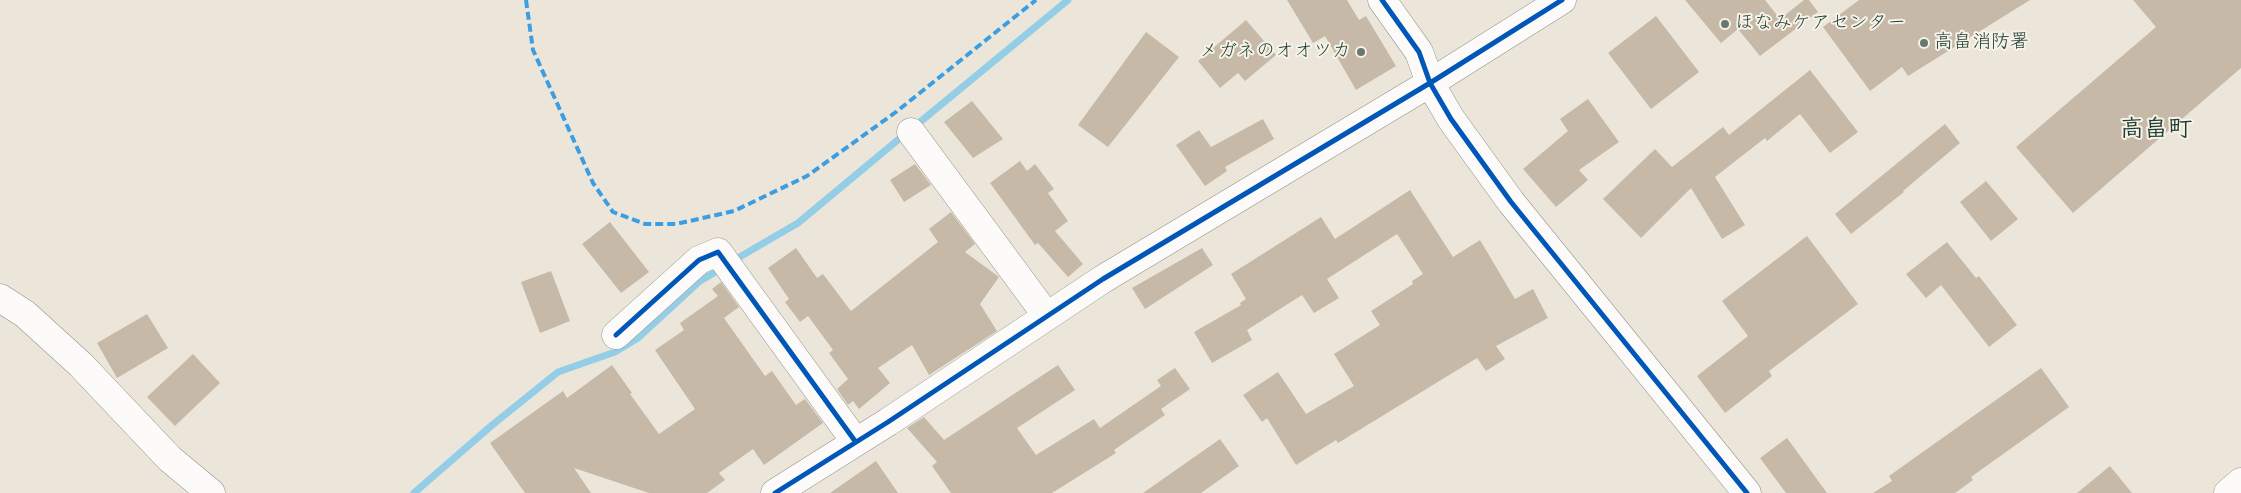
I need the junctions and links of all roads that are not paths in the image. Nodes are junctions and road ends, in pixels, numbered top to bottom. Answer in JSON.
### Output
{"nodes":[{"id":1,"x":1382,"y":0,"type":"edge"},
{"id":2,"x":1562,"y":0,"type":"edge"},
{"id":3,"x":1430,"y":83,"type":"junction"},
{"id":4,"x":911,"y":132,"type":"dead end"},
{"id":5,"x":0,"y":298,"type":"edge"},
{"id":6,"x":1047,"y":316,"type":"junction"},
{"id":7,"x":616,"y":335,"type":"dead end"},
{"id":8,"x":855,"y":441,"type":"junction"},
{"id":9,"x":2241,"y":482,"type":"edge"},
{"id":10,"x":211,"y":493,"type":"edge"},
{"id":11,"x":775,"y":493,"type":"edge"},
{"id":12,"x":1747,"y":493,"type":"edge"},
{"id":13,"x":2228,"y":493,"type":"edge"}],
"edges":[{"from":1,"to":3,"type":"street"},
{"from":2,"to":3,"type":"street"},
{"from":3,"to":6,"type":"street"},
{"from":3,"to":12,"type":"street"},
{"from":4,"to":6,"type":"street"},
{"from":5,"to":10,"type":"street"},
{"from":6,"to":8,"type":"street"},
{"from":7,"to":8,"type":"street"},
{"from":8,"to":11,"type":"street"},
{"from":9,"to":13,"type":"street"}]}
